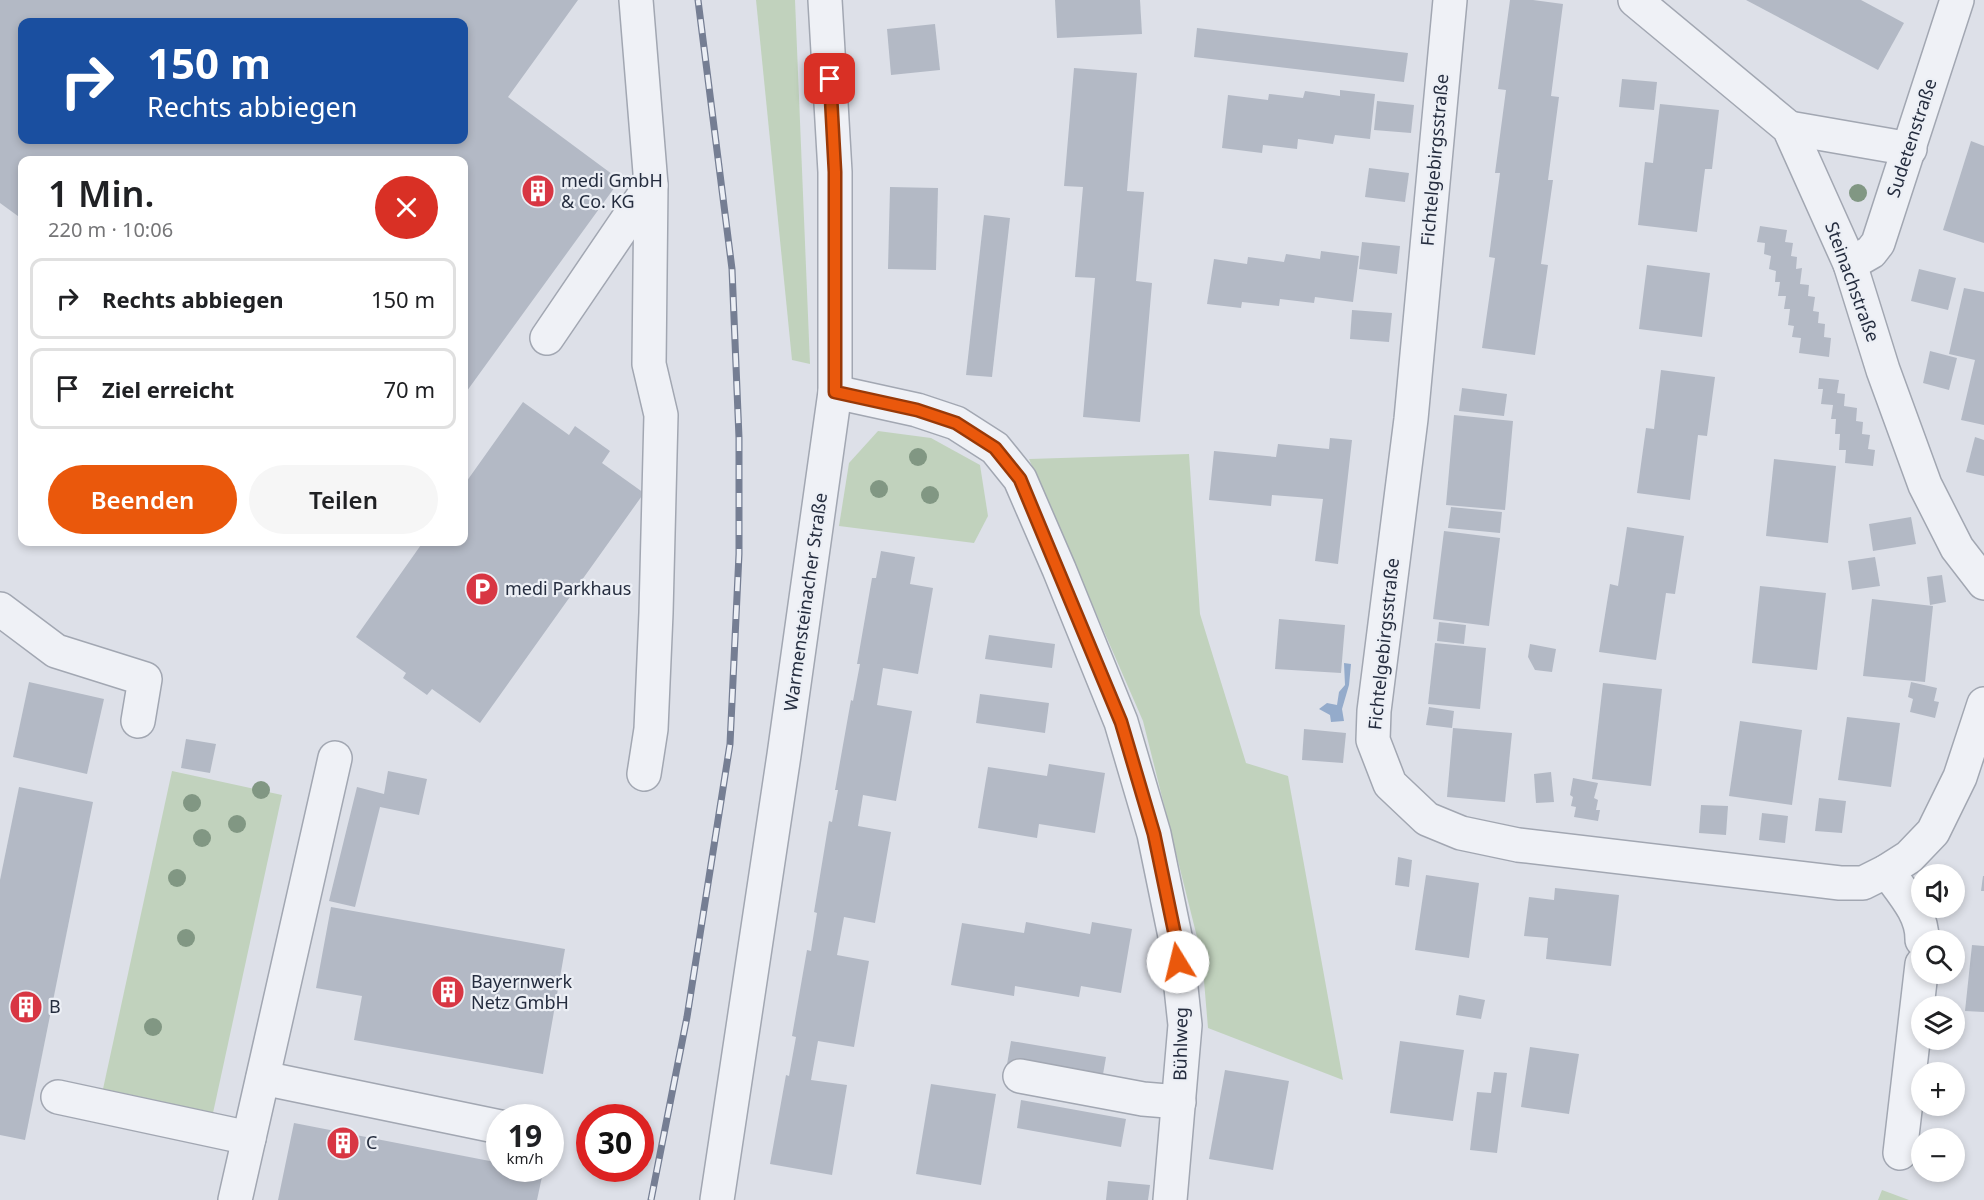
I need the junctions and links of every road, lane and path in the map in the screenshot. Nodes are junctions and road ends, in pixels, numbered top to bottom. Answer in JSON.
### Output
{"nodes":[{"id":1,"x":636,"y":0,"type":"edge"},
{"id":2,"x":825,"y":0,"type":"edge"},
{"id":3,"x":1450,"y":0,"type":"edge"},
{"id":4,"x":1635,"y":0,"type":"edge"},
{"id":5,"x":1957,"y":0,"type":"edge"},
{"id":6,"x":1789,"y":128,"type":"junction"},
{"id":7,"x":1910,"y":149,"type":"junction"},
{"id":8,"x":651,"y":185,"type":"junction"},
{"id":9,"x":1850,"y":264,"type":"junction"},
{"id":10,"x":548,"y":338,"type":"dead end"},
{"id":11,"x":835,"y":392,"type":"junction"},
{"id":12,"x":1984,"y":583,"type":"edge"},
{"id":13,"x":0,"y":609,"type":"edge"},
{"id":14,"x":1984,"y":704,"type":"edge"},
{"id":15,"x":138,"y":721,"type":"dead end"},
{"id":16,"x":335,"y":758,"type":"dead end"},
{"id":17,"x":644,"y":774,"type":"dead end"},
{"id":18,"x":1887,"y":871,"type":"junction"},
{"id":19,"x":1923,"y":930,"type":"edge"},
{"id":20,"x":1920,"y":984,"type":"edge"},
{"id":21,"x":1020,"y":1076,"type":"dead end"},
{"id":22,"x":263,"y":1078,"type":"junction"},
{"id":23,"x":58,"y":1096,"type":"dead end"},
{"id":24,"x":1179,"y":1102,"type":"junction"},
{"id":25,"x":486,"y":1124,"type":"edge"},
{"id":26,"x":249,"y":1138,"type":"junction"},
{"id":27,"x":1900,"y":1153,"type":"dead end"},
{"id":28,"x":235,"y":1200,"type":"edge"},
{"id":29,"x":717,"y":1200,"type":"edge"},
{"id":30,"x":1170,"y":1200,"type":"edge"}],
"edges":[{"from":1,"to":8,"type":"street"},
{"from":2,"to":11,"type":"street","name":"Warmensteinacher Straße"},
{"from":3,"to":18,"type":"street","name":"Fichtelgebirgsstraße"},
{"from":4,"to":6,"type":"street","name":"Steinachstraße"},
{"from":5,"to":7,"type":"street","name":"Sudetenstraße"},
{"from":6,"to":7,"type":"street"},
{"from":6,"to":9,"type":"street","name":"Steinachstraße"},
{"from":7,"to":9,"type":"street","name":"Sudetenstraße"},
{"from":8,"to":10,"type":"street"},
{"from":8,"to":17,"type":"street"},
{"from":9,"to":12,"type":"street","name":"Steinachstraße"},
{"from":11,"to":24,"type":"street","name":"Bühlweg"},
{"from":11,"to":29,"type":"street","name":"Warmensteinacher Straße"},
{"from":13,"to":15,"type":"street"},
{"from":14,"to":18,"type":"street","name":"Fichtelgebirgsstraße"},
{"from":16,"to":22,"type":"street"},
{"from":18,"to":19,"type":"street"},
{"from":20,"to":27,"type":"street"},
{"from":21,"to":24,"type":"street"},
{"from":22,"to":25,"type":"street"},
{"from":22,"to":26,"type":"street"},
{"from":23,"to":26,"type":"street"},
{"from":24,"to":30,"type":"street","name":"Bühlweg"},
{"from":26,"to":28,"type":"street"}]}
